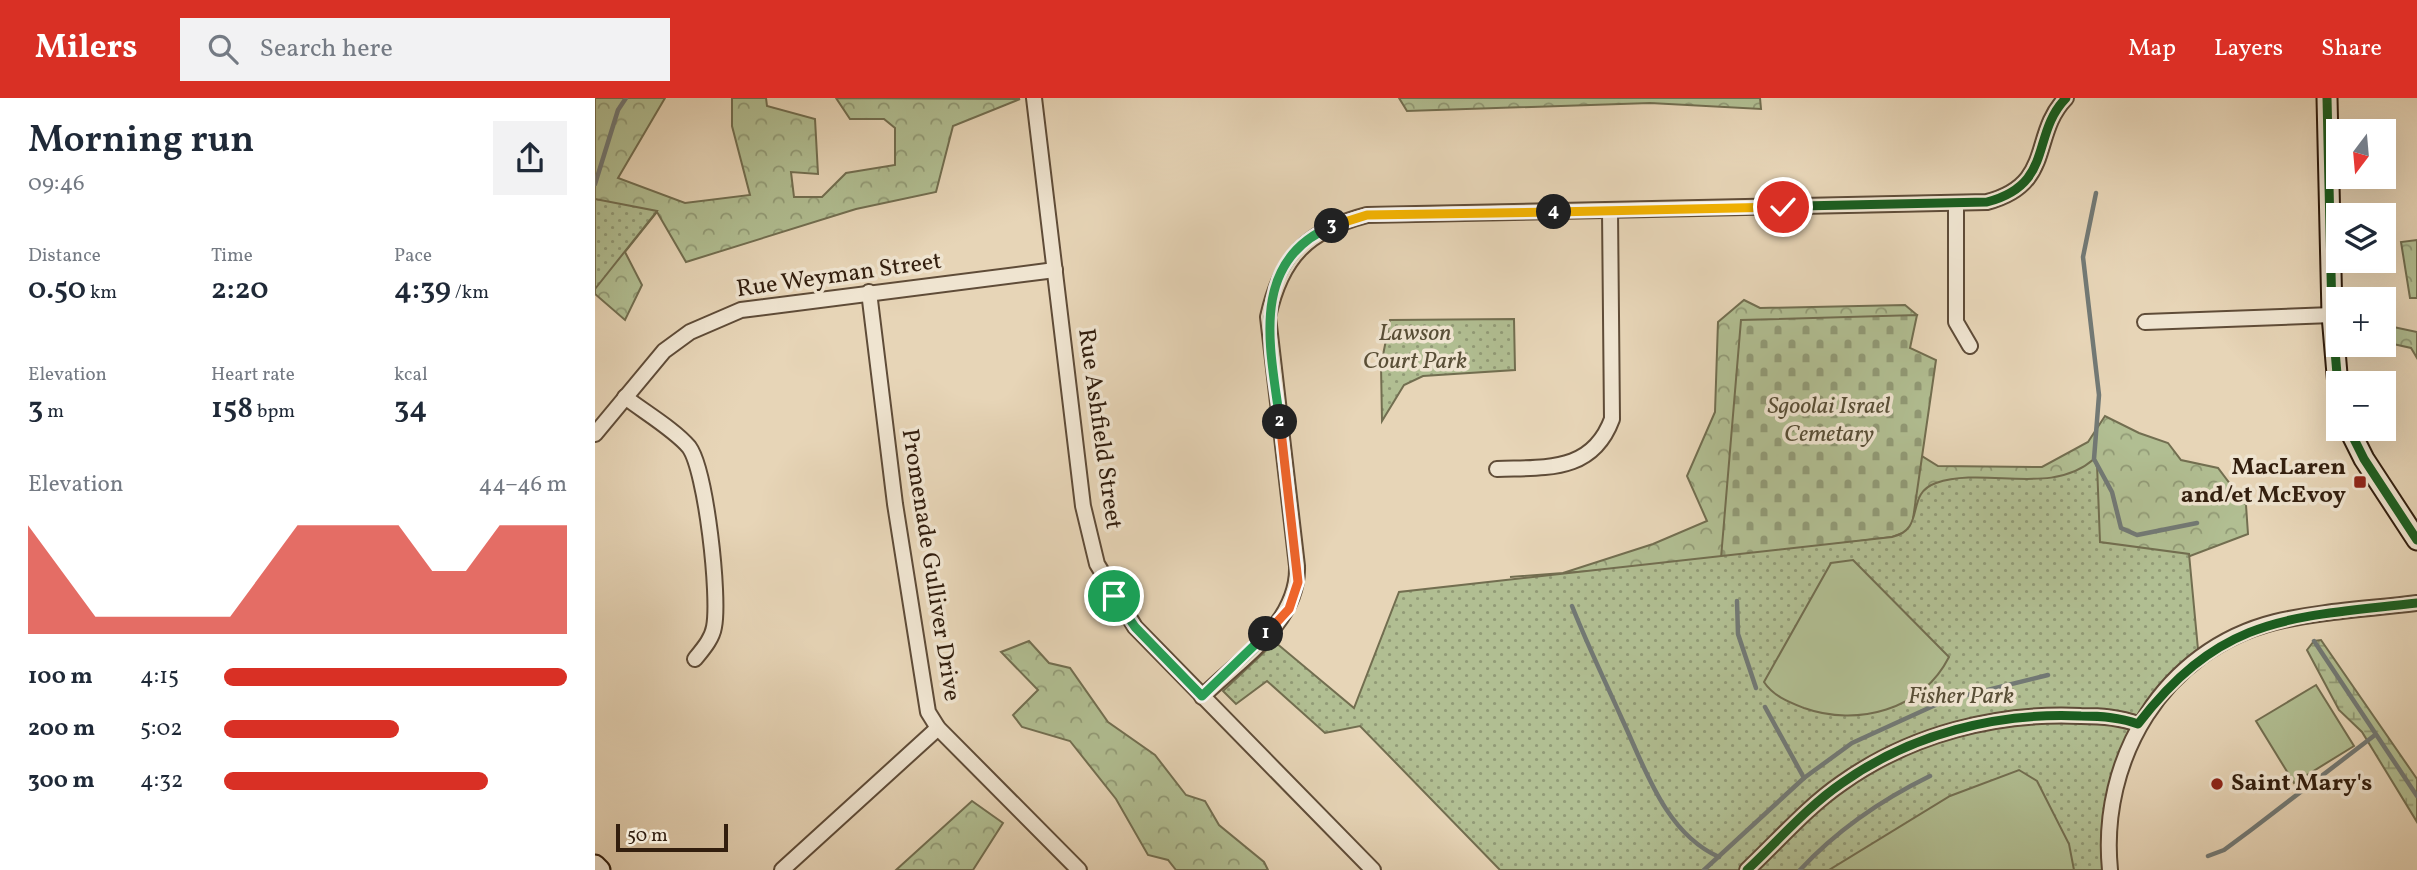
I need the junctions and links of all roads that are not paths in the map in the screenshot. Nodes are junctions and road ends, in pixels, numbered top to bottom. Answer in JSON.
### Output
{"nodes":[{"id":1,"x":1034,"y":98,"type":"edge"},
{"id":2,"x":2066,"y":98,"type":"edge"},
{"id":3,"x":2327,"y":98,"type":"edge"},
{"id":4,"x":1955,"y":204,"type":"junction"},
{"id":5,"x":1610,"y":211,"type":"junction"},
{"id":6,"x":1055,"y":270,"type":"junction"},
{"id":7,"x":2331,"y":287,"type":"edge"},
{"id":8,"x":869,"y":292,"type":"junction"},
{"id":9,"x":2326,"y":315,"type":"edge"},
{"id":10,"x":2145,"y":322,"type":"dead end"},
{"id":11,"x":1970,"y":346,"type":"dead end"},
{"id":12,"x":625,"y":397,"type":"junction"},
{"id":13,"x":595,"y":434,"type":"edge"},
{"id":14,"x":2355,"y":441,"type":"edge"},
{"id":15,"x":1497,"y":469,"type":"dead end"},
{"id":16,"x":2417,"y":540,"type":"edge"},
{"id":17,"x":2417,"y":603,"type":"edge"},
{"id":18,"x":695,"y":659,"type":"dead end"},
{"id":19,"x":1202,"y":696,"type":"junction"},
{"id":20,"x":2139,"y":724,"type":"junction"},
{"id":21,"x":938,"y":728,"type":"junction"},
{"id":22,"x":595,"y":864,"type":"edge"},
{"id":23,"x":600,"y":870,"type":"edge"},
{"id":24,"x":782,"y":870,"type":"edge"},
{"id":25,"x":1079,"y":870,"type":"edge"},
{"id":26,"x":1373,"y":870,"type":"edge"},
{"id":27,"x":1747,"y":870,"type":"edge"},
{"id":28,"x":2110,"y":870,"type":"edge"}],
"edges":[{"from":1,"to":6,"type":"street","name":"Rue Ashfield Street"},
{"from":2,"to":4,"type":"street"},
{"from":3,"to":7,"type":"street"},
{"from":4,"to":5,"type":"street"},
{"from":4,"to":11,"type":"street"},
{"from":5,"to":15,"type":"street"},
{"from":5,"to":19,"type":"street"},
{"from":6,"to":8,"type":"street","name":"Rue Weyman Street"},
{"from":6,"to":19,"type":"street","name":"Rue Ashfield Street"},
{"from":8,"to":12,"type":"street","name":"Rue Weyman Street"},
{"from":8,"to":21,"type":"street","name":"Promenade Gulliver Drive"},
{"from":9,"to":10,"type":"street"},
{"from":12,"to":13,"type":"street","name":"Rue Weyman Street"},
{"from":12,"to":18,"type":"street"},
{"from":14,"to":16,"type":"street"},
{"from":17,"to":20,"type":"street"},
{"from":19,"to":26,"type":"street","name":"Rue Ashfield Street"},
{"from":20,"to":27,"type":"street"},
{"from":20,"to":28,"type":"street"},
{"from":21,"to":24,"type":"street"},
{"from":21,"to":25,"type":"street","name":"Promenade Gulliver Drive"},
{"from":22,"to":23,"type":"street"}]}
